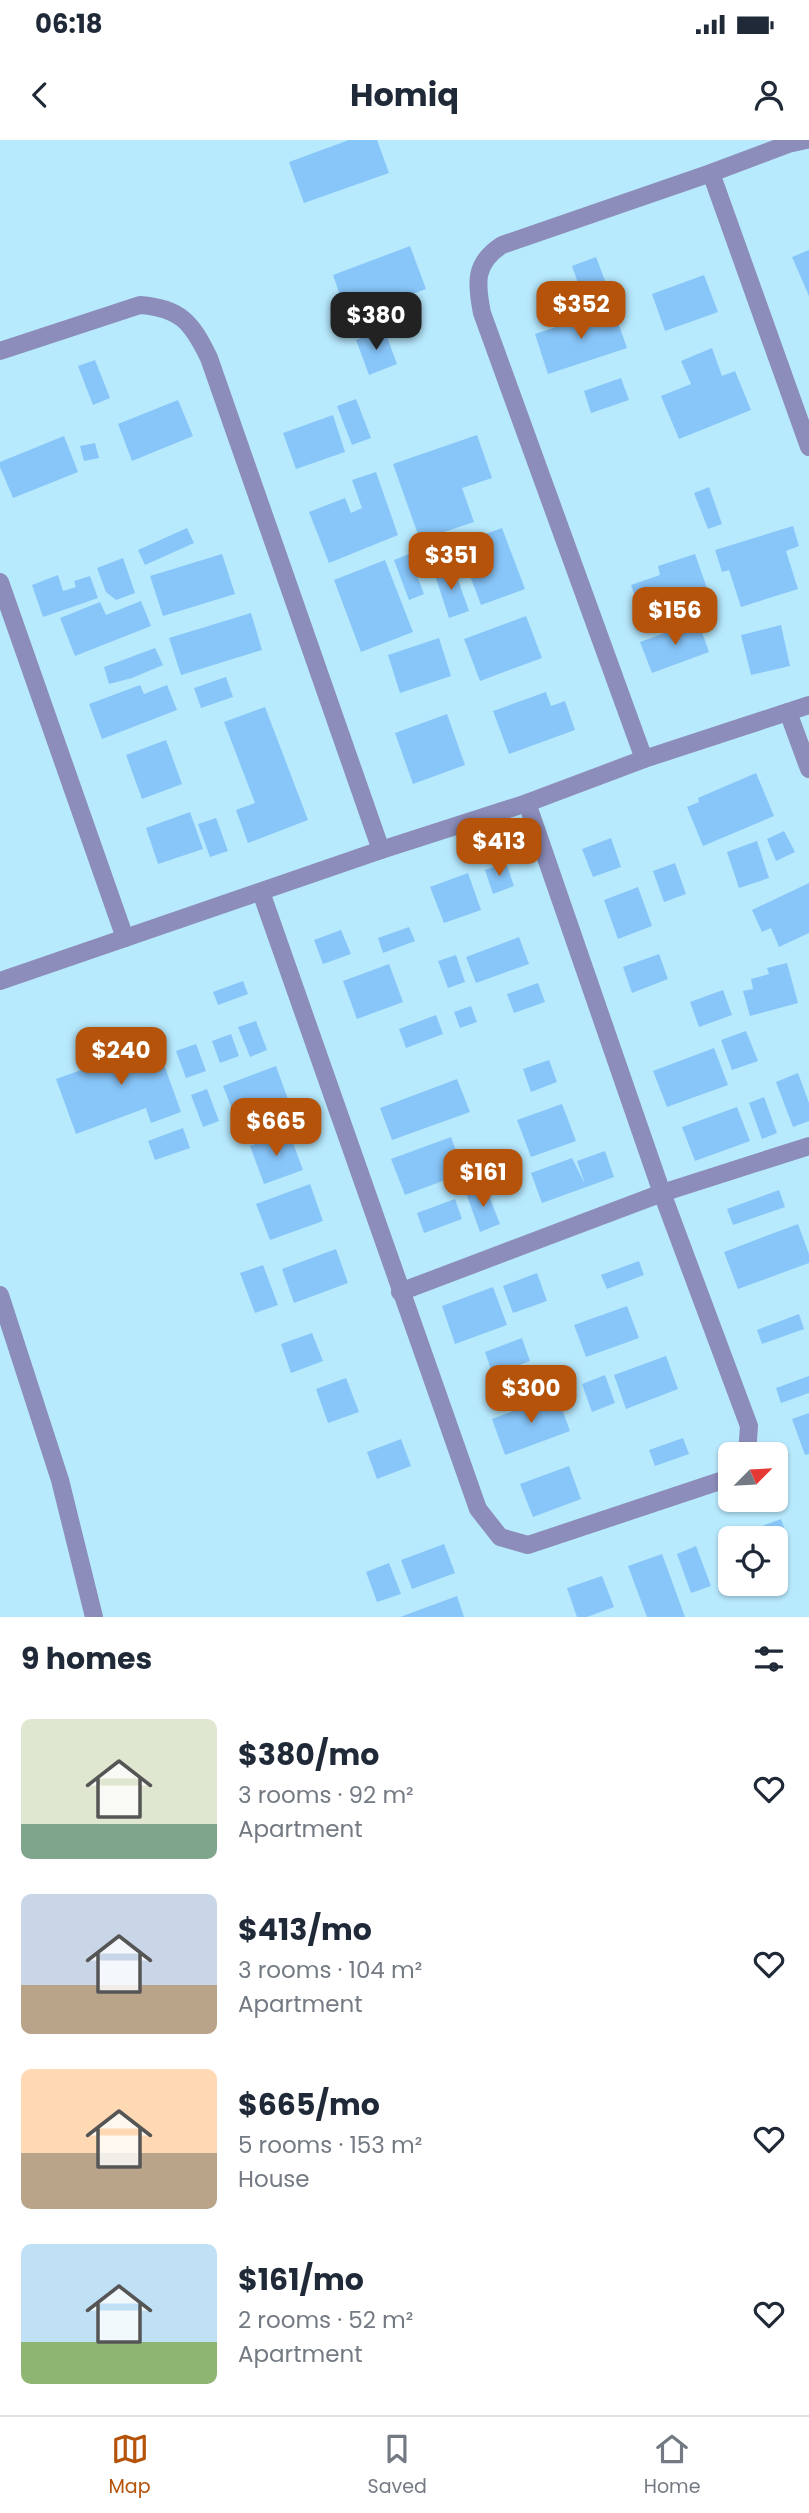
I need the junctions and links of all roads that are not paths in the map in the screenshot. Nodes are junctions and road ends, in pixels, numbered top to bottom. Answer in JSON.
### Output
{"nodes":[{"id":1,"x":806,"y":140,"type":"edge"},
{"id":2,"x":711,"y":173,"type":"junction"},
{"id":3,"x":0,"y":351,"type":"edge"},
{"id":4,"x":809,"y":447,"type":"edge"},
{"id":5,"x":0,"y":582,"type":"edge"},
{"id":6,"x":809,"y":705,"type":"edge"},
{"id":7,"x":788,"y":712,"type":"junction"},
{"id":8,"x":644,"y":759,"type":"junction"},
{"id":9,"x":809,"y":769,"type":"edge"},
{"id":10,"x":527,"y":803,"type":"junction"},
{"id":11,"x":382,"y":850,"type":"junction"},
{"id":12,"x":261,"y":892,"type":"junction"},
{"id":13,"x":125,"y":938,"type":"junction"},
{"id":14,"x":0,"y":981,"type":"edge"},
{"id":15,"x":809,"y":1146,"type":"edge"},
{"id":16,"x":662,"y":1193,"type":"junction"},
{"id":17,"x":400,"y":1292,"type":"junction"},
{"id":18,"x":0,"y":1296,"type":"edge"},
{"id":19,"x":747,"y":1442,"type":"edge"},
{"id":20,"x":718,"y":1482,"type":"edge"},
{"id":21,"x":94,"y":1617,"type":"edge"}],
"edges":[{"from":1,"to":2,"type":"street"},
{"from":2,"to":4,"type":"street"},
{"from":2,"to":8,"type":"street"},
{"from":3,"to":11,"type":"street"},
{"from":5,"to":13,"type":"street"},
{"from":6,"to":7,"type":"street"},
{"from":7,"to":8,"type":"street"},
{"from":7,"to":9,"type":"street"},
{"from":8,"to":10,"type":"street"},
{"from":10,"to":11,"type":"street"},
{"from":10,"to":16,"type":"street"},
{"from":11,"to":12,"type":"street"},
{"from":12,"to":13,"type":"street"},
{"from":12,"to":17,"type":"street"},
{"from":13,"to":14,"type":"street"},
{"from":15,"to":16,"type":"street"},
{"from":16,"to":17,"type":"street"},
{"from":16,"to":19,"type":"street"},
{"from":17,"to":20,"type":"street"},
{"from":18,"to":21,"type":"street"}]}
